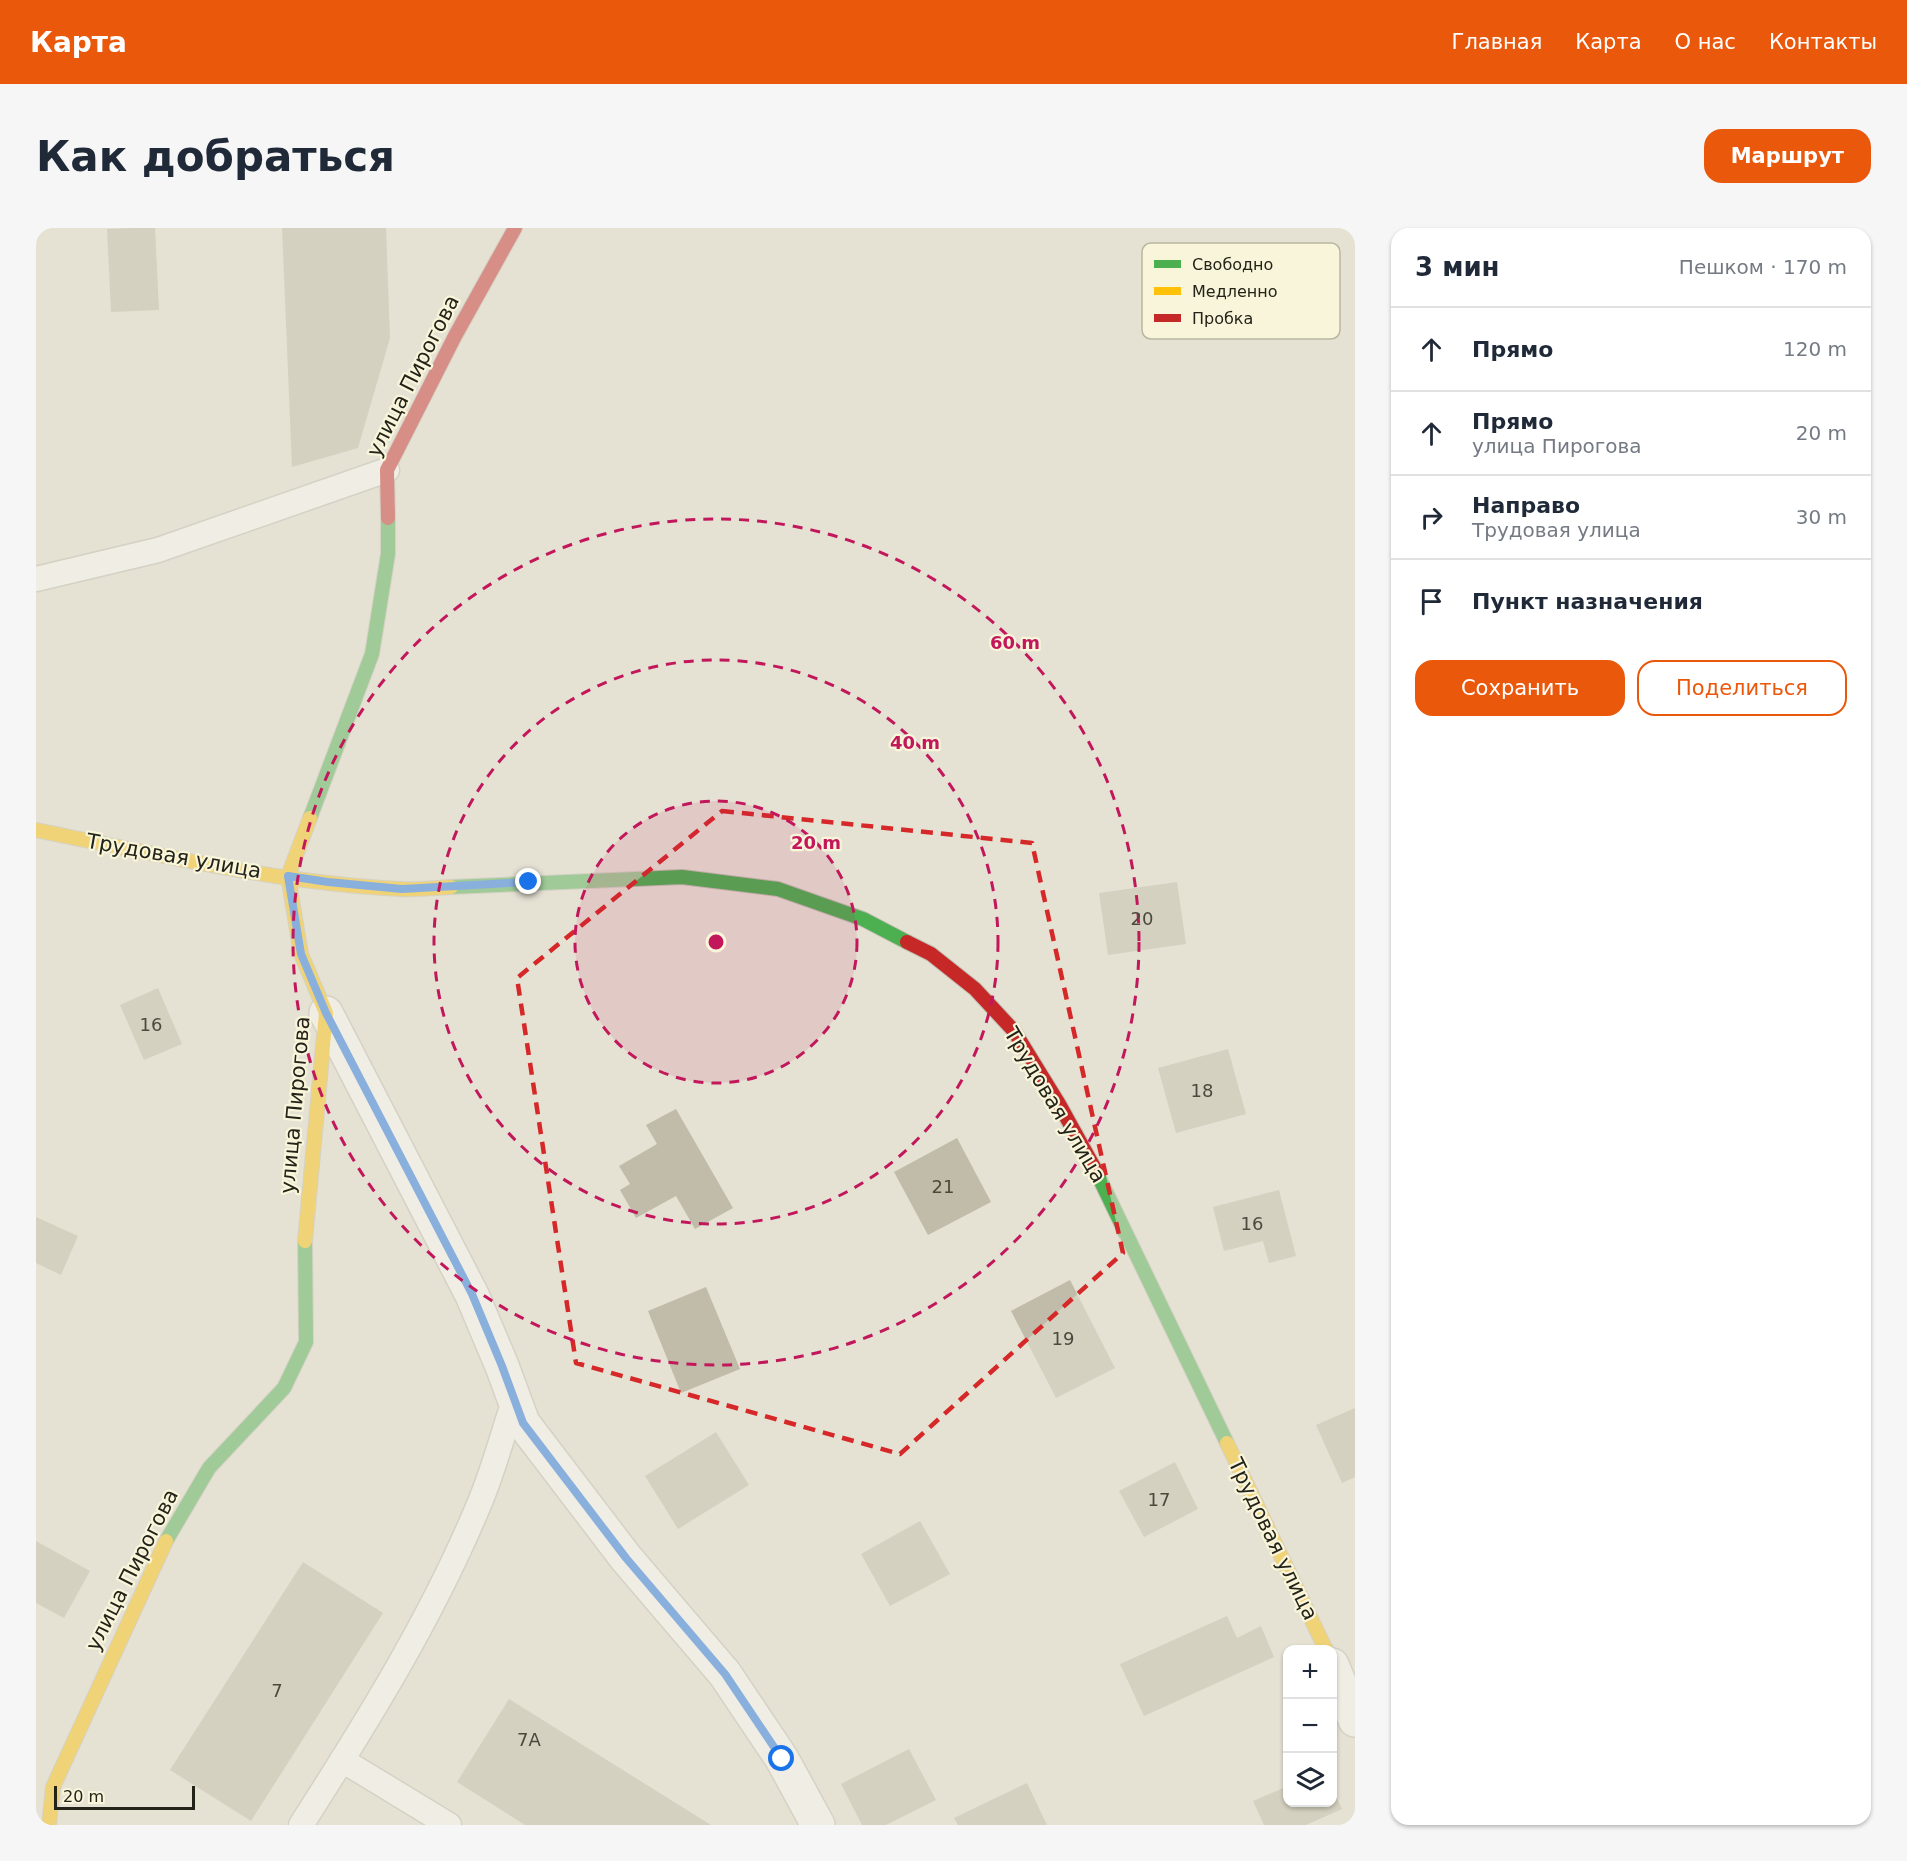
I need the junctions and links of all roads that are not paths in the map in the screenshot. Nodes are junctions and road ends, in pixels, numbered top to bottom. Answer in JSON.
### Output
{"nodes":[{"id":1,"x":515,"y":228,"type":"edge"},
{"id":2,"x":387,"y":470,"type":"junction"},
{"id":3,"x":36,"y":579,"type":"edge"},
{"id":4,"x":36,"y":830,"type":"edge"},
{"id":5,"x":288,"y":876,"type":"junction"},
{"id":6,"x":326,"y":1013,"type":"junction"},
{"id":7,"x":515,"y":1398,"type":"junction"},
{"id":8,"x":1324,"y":1645,"type":"edge"},
{"id":9,"x":1337,"y":1677,"type":"edge"},
{"id":10,"x":1355,"y":1720,"type":"edge"},
{"id":11,"x":342,"y":1760,"type":"junction"},
{"id":12,"x":49,"y":1825,"type":"edge"},
{"id":13,"x":301,"y":1825,"type":"edge"},
{"id":14,"x":449,"y":1825,"type":"edge"},
{"id":15,"x":818,"y":1825,"type":"edge"}],
"edges":[{"from":1,"to":2,"type":"street","name":"улица Пирогова"},
{"from":2,"to":3,"type":"lane"},
{"from":2,"to":5,"type":"street","name":"улица Пирогова"},
{"from":4,"to":5,"type":"street","name":"Трудовая улица"},
{"from":5,"to":6,"type":"street","name":"улица Пирогова"},
{"from":5,"to":8,"type":"street","name":"Трудовая улица"},
{"from":6,"to":7,"type":"street"},
{"from":6,"to":12,"type":"street","name":"улица Пирогова"},
{"from":7,"to":11,"type":"lane"},
{"from":7,"to":15,"type":"street"},
{"from":9,"to":10,"type":"street"},
{"from":11,"to":13,"type":"lane"},
{"from":11,"to":14,"type":"lane"}]}
